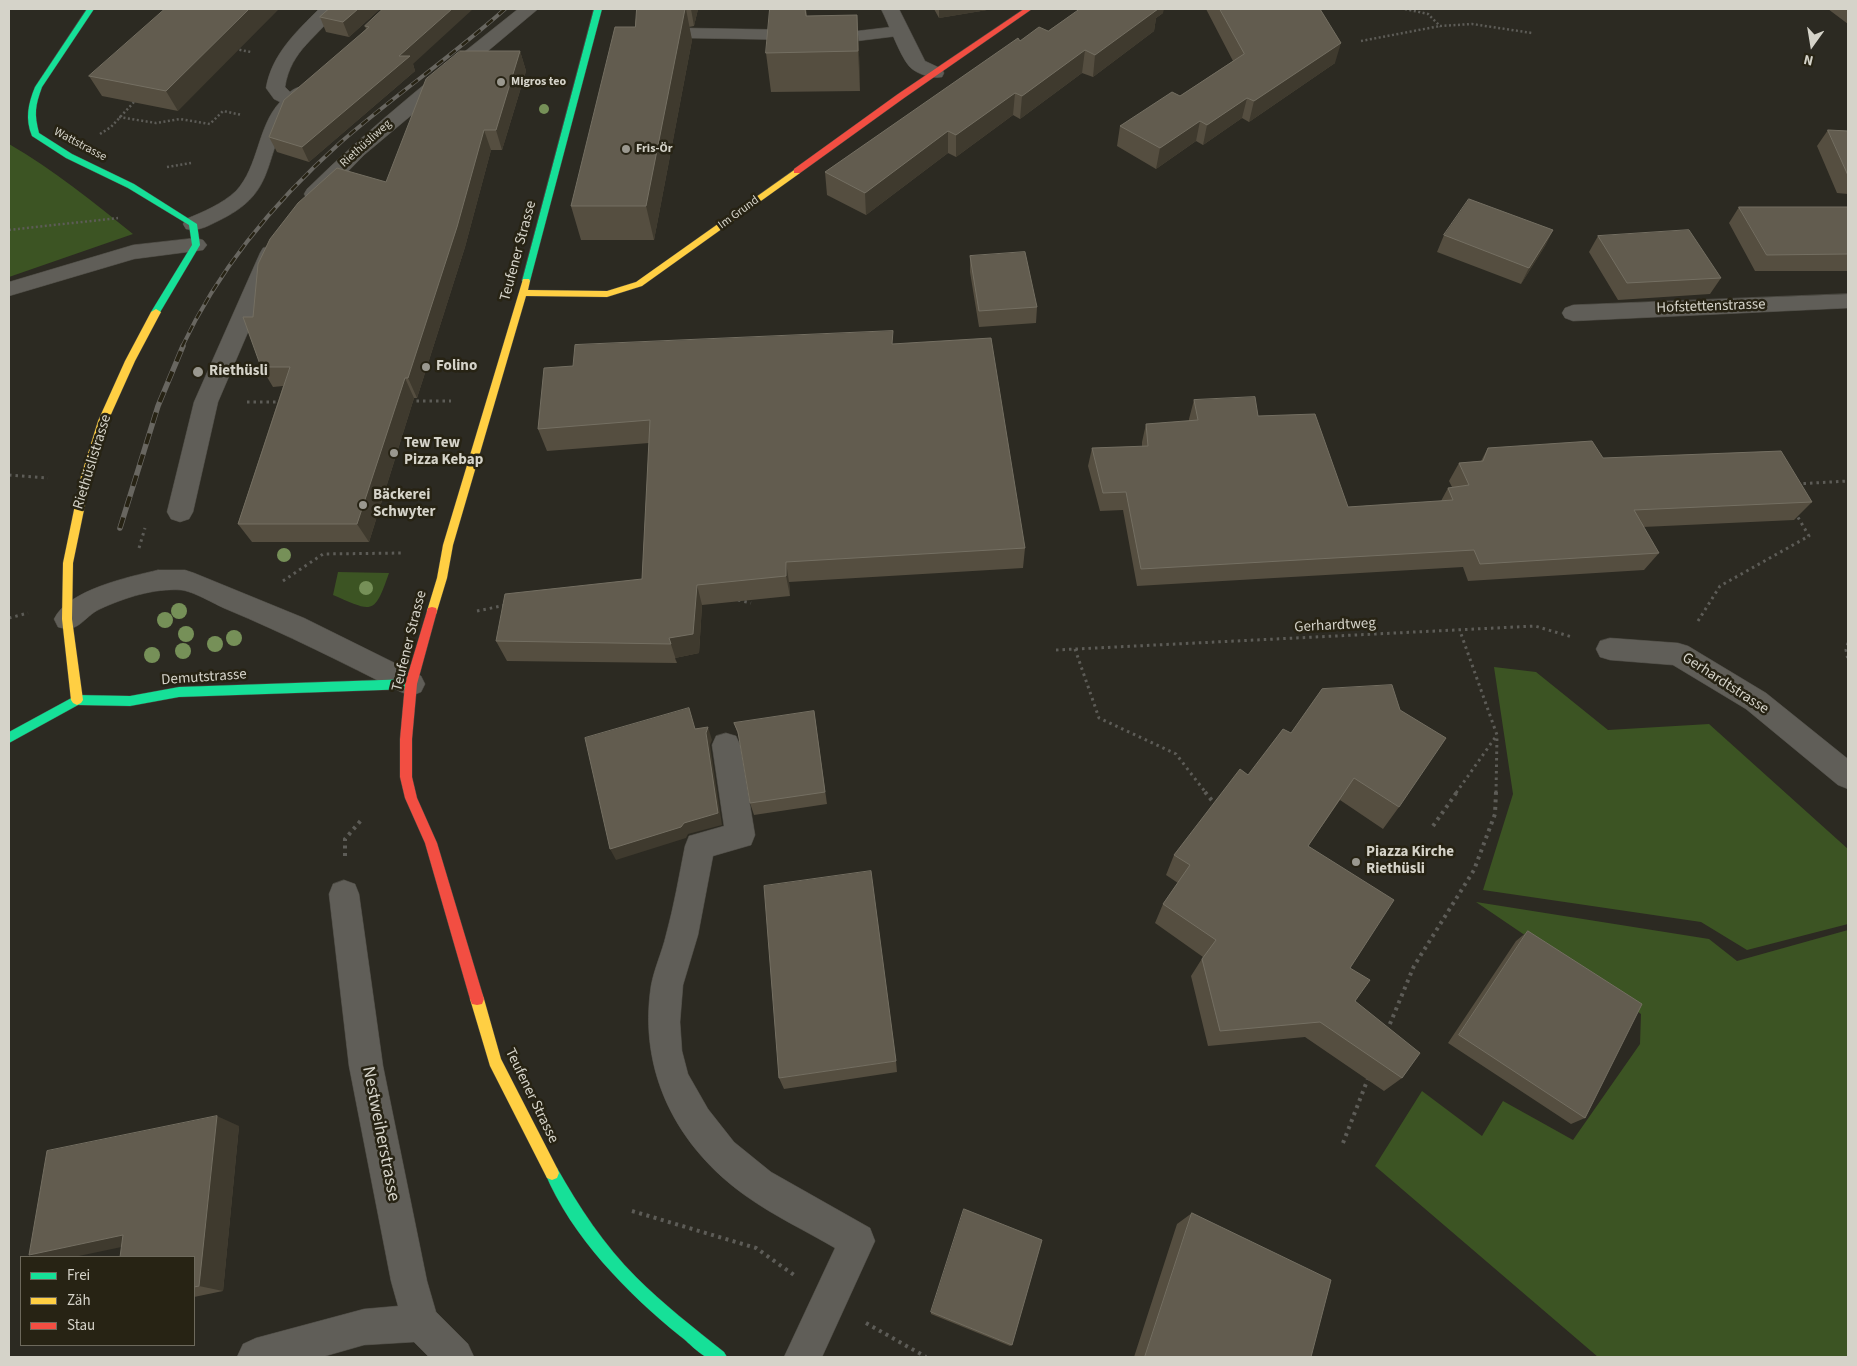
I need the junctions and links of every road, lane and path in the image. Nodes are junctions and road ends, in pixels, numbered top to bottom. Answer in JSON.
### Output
{"nodes":[{"id":1,"x":90,"y":9,"type":"edge"},
{"id":2,"x":329,"y":9,"type":"edge"},
{"id":3,"x":529,"y":9,"type":"edge"},
{"id":4,"x":598,"y":9,"type":"edge"},
{"id":5,"x":890,"y":9,"type":"edge"},
{"id":6,"x":1028,"y":9,"type":"edge"},
{"id":7,"x":1405,"y":9,"type":"edge"},
{"id":8,"x":1440,"y":26,"type":"junction"},
{"id":9,"x":900,"y":31,"type":"junction"},
{"id":10,"x":686,"y":33,"type":"edge"},
{"id":11,"x":1532,"y":33,"type":"dead end"},
{"id":12,"x":1361,"y":41,"type":"dead end"},
{"id":13,"x":230,"y":48,"type":"edge"},
{"id":14,"x":253,"y":53,"type":"dead end"},
{"id":15,"x":935,"y":73,"type":"junction"},
{"id":16,"x":313,"y":81,"type":"edge"},
{"id":17,"x":292,"y":100,"type":"junction"},
{"id":18,"x":134,"y":102,"type":"edge"},
{"id":19,"x":120,"y":117,"type":"junction"},
{"id":20,"x":217,"y":117,"type":"dead end"},
{"id":21,"x":69,"y":156,"type":"junction"},
{"id":22,"x":160,"y":202,"type":"junction"},
{"id":23,"x":302,"y":214,"type":"edge"},
{"id":24,"x":193,"y":224,"type":"junction"},
{"id":25,"x":9,"y":230,"type":"edge"},
{"id":26,"x":283,"y":236,"type":"edge"},
{"id":27,"x":196,"y":245,"type":"junction"},
{"id":28,"x":9,"y":289,"type":"edge"},
{"id":29,"x":523,"y":293,"type":"junction"},
{"id":30,"x":1848,"y":301,"type":"edge"},
{"id":31,"x":1573,"y":313,"type":"dead end"},
{"id":32,"x":407,"y":401,"type":"edge"},
{"id":33,"x":452,"y":401,"type":"dead end"},
{"id":34,"x":206,"y":402,"type":"junction"},
{"id":35,"x":284,"y":402,"type":"edge"},
{"id":36,"x":1848,"y":481,"type":"edge"},
{"id":37,"x":1790,"y":484,"type":"edge"},
{"id":38,"x":1795,"y":510,"type":"edge"},
{"id":39,"x":180,"y":512,"type":"dead end"},
{"id":40,"x":403,"y":553,"type":"dead end"},
{"id":41,"x":280,"y":582,"type":"dead end"},
{"id":42,"x":733,"y":599,"type":"edge"},
{"id":43,"x":514,"y":604,"type":"edge"},
{"id":44,"x":751,"y":604,"type":"edge"},
{"id":45,"x":477,"y":611,"type":"dead end"},
{"id":46,"x":31,"y":613,"type":"dead end"},
{"id":47,"x":9,"y":618,"type":"edge"},
{"id":48,"x":67,"y":619,"type":"junction"},
{"id":49,"x":1460,"y":631,"type":"junction"},
{"id":50,"x":1848,"y":643,"type":"edge"},
{"id":51,"x":1075,"y":649,"type":"junction"},
{"id":52,"x":1610,"y":649,"type":"joint"},
{"id":53,"x":1056,"y":650,"type":"dead end"},
{"id":54,"x":1678,"y":654,"type":"junction"},
{"id":55,"x":1848,"y":660,"type":"edge"},
{"id":56,"x":412,"y":684,"type":"junction"},
{"id":57,"x":77,"y":700,"type":"junction"},
{"id":58,"x":1498,"y":735,"type":"junction"},
{"id":59,"x":9,"y":738,"type":"edge"},
{"id":60,"x":726,"y":745,"type":"dead end"},
{"id":61,"x":1848,"y":776,"type":"edge"},
{"id":62,"x":1214,"y":803,"type":"edge"},
{"id":63,"x":1433,"y":826,"type":"dead end"},
{"id":64,"x":344,"y":894,"type":"dead end"},
{"id":65,"x":1384,"y":1039,"type":"edge"},
{"id":66,"x":1370,"y":1074,"type":"edge"},
{"id":67,"x":1343,"y":1143,"type":"dead end"},
{"id":68,"x":628,"y":1210,"type":"dead end"},
{"id":69,"x":756,"y":1248,"type":"dead end"},
{"id":70,"x":421,"y":1323,"type":"junction"},
{"id":71,"x":256,"y":1357,"type":"edge"},
{"id":72,"x":455,"y":1357,"type":"edge"},
{"id":73,"x":719,"y":1357,"type":"edge"},
{"id":74,"x":803,"y":1357,"type":"edge"}],
"edges":[{"from":1,"to":21,"type":"street","name":"Wattstrasse"},
{"from":2,"to":17,"type":"street"},
{"from":3,"to":23,"type":"street","name":"Riethüsliweg"},
{"from":4,"to":29,"type":"street","name":"Teufener Strasse"},
{"from":5,"to":9,"type":"street"},
{"from":6,"to":15,"type":"street","name":"Im Grund"},
{"from":7,"to":8,"type":"path"},
{"from":8,"to":11,"type":"path"},
{"from":8,"to":12,"type":"path"},
{"from":9,"to":10,"type":"street"},
{"from":9,"to":15,"type":"street"},
{"from":13,"to":14,"type":"path"},
{"from":15,"to":29,"type":"street","name":"Im Grund"},
{"from":16,"to":17,"type":"street"},
{"from":17,"to":24,"type":"street"},
{"from":18,"to":19,"type":"path"},
{"from":19,"to":20,"type":"path"},
{"from":19,"to":21,"type":"path"},
{"from":21,"to":22,"type":"street","name":"Wattstrasse"},
{"from":22,"to":24,"type":"street","name":"Wattstrasse"},
{"from":22,"to":25,"type":"path"},
{"from":24,"to":27,"type":"street"},
{"from":26,"to":34,"type":"street"},
{"from":27,"to":28,"type":"street"},
{"from":27,"to":48,"type":"street","name":"Riethüslistrasse"},
{"from":29,"to":56,"type":"street","name":"Teufener Strasse"},
{"from":30,"to":31,"type":"street","name":"Hofstettenstrasse"},
{"from":32,"to":33,"type":"path"},
{"from":34,"to":35,"type":"path"},
{"from":34,"to":39,"type":"street"},
{"from":36,"to":37,"type":"path"},
{"from":38,"to":54,"type":"path"},
{"from":40,"to":41,"type":"path"},
{"from":42,"to":44,"type":"path"},
{"from":43,"to":45,"type":"path"},
{"from":46,"to":47,"type":"path"},
{"from":48,"to":56,"type":"street"},
{"from":48,"to":57,"type":"street","name":"Riethüslistrasse"},
{"from":49,"to":51,"type":"path","name":"Gerhardtweg"},
{"from":49,"to":52,"type":"path","name":"Gerhardtweg"},
{"from":49,"to":58,"type":"path"},
{"from":50,"to":55,"type":"path"},
{"from":51,"to":53,"type":"path","name":"Gerhardtweg"},
{"from":51,"to":62,"type":"path"},
{"from":52,"to":54,"type":"street","name":"Gerhardtstrasse"},
{"from":54,"to":61,"type":"street","name":"Gerhardtstrasse"},
{"from":56,"to":57,"type":"street","name":"Demutstrasse"},
{"from":56,"to":73,"type":"street","name":"Teufener Strasse"},
{"from":57,"to":59,"type":"street","name":"Demutstrasse"},
{"from":58,"to":63,"type":"path"},
{"from":58,"to":65,"type":"path"},
{"from":60,"to":74,"type":"street"},
{"from":64,"to":70,"type":"street","name":"Nestweiherstrasse"},
{"from":66,"to":67,"type":"path"},
{"from":68,"to":69,"type":"path"},
{"from":70,"to":71,"type":"street"},
{"from":70,"to":72,"type":"street","name":"Nestweiherstrasse"}]}
